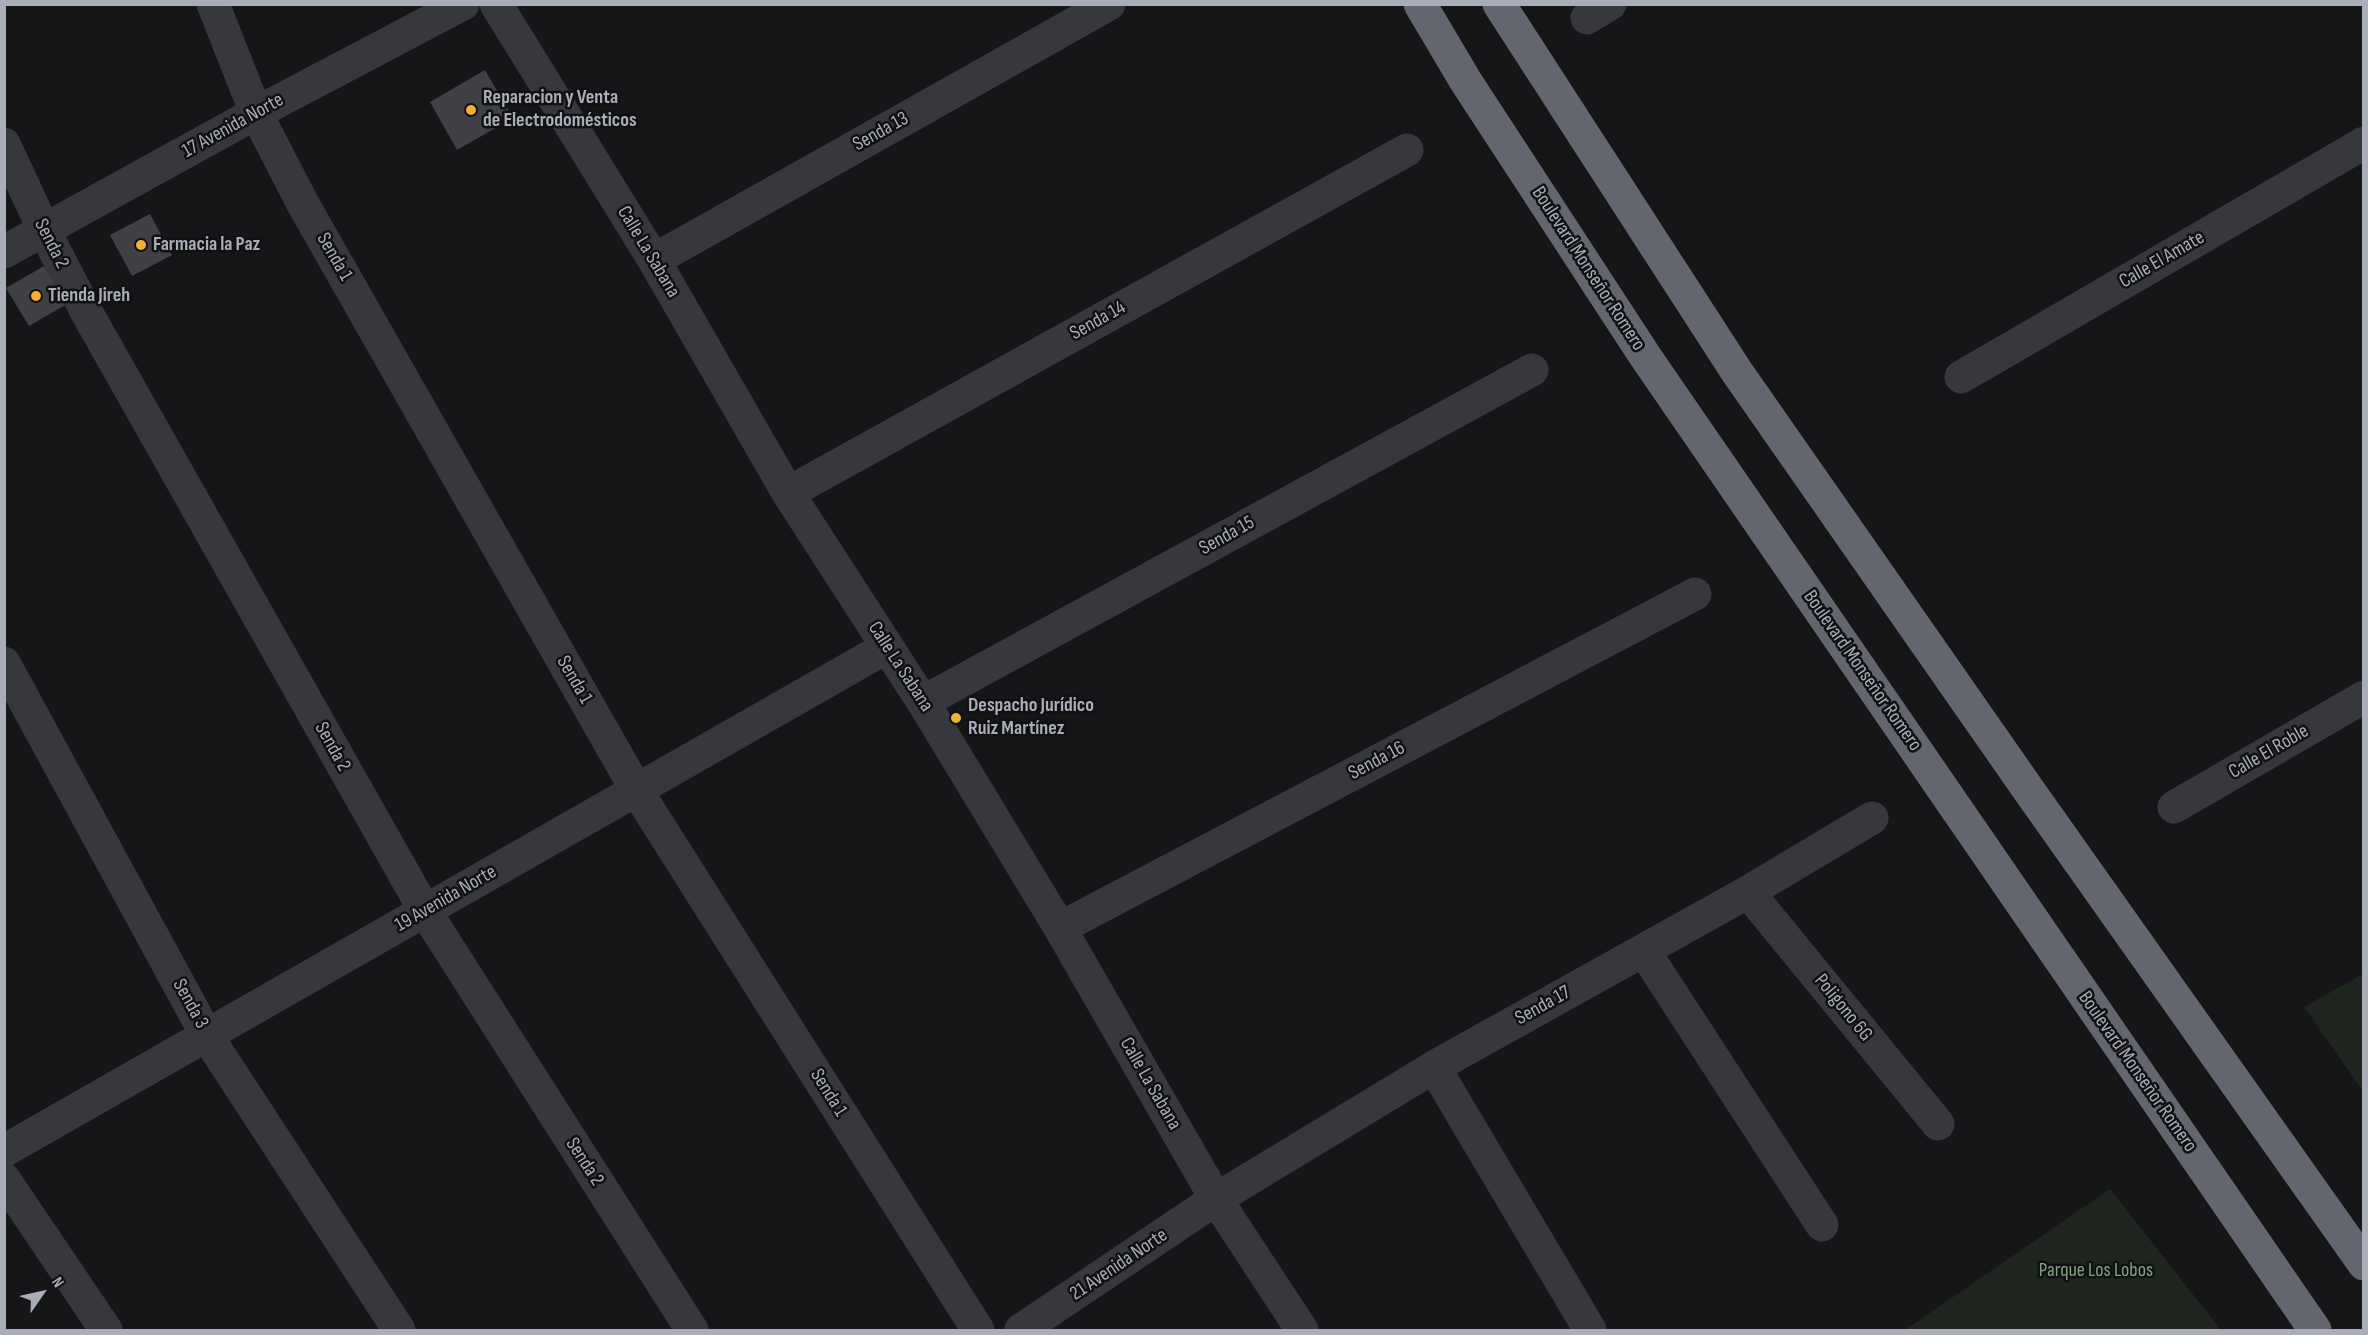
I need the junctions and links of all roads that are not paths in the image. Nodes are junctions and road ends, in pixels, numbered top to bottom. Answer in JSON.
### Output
{"nodes":[{"id":1,"x":213,"y":4,"type":"edge"},
{"id":2,"x":463,"y":4,"type":"edge"},
{"id":3,"x":496,"y":4,"type":"edge"},
{"id":4,"x":1109,"y":4,"type":"edge"},
{"id":5,"x":1420,"y":4,"type":"edge"},
{"id":6,"x":1499,"y":4,"type":"edge"},
{"id":7,"x":256,"y":113,"type":"junction"},
{"id":8,"x":2364,"y":143,"type":"edge"},
{"id":9,"x":4,"y":144,"type":"edge"},
{"id":10,"x":1407,"y":150,"type":"dead end"},
{"id":11,"x":44,"y":230,"type":"junction"},
{"id":12,"x":4,"y":252,"type":"edge"},
{"id":13,"x":654,"y":260,"type":"junction"},
{"id":14,"x":1532,"y":370,"type":"dead end"},
{"id":15,"x":1960,"y":377,"type":"dead end"},
{"id":16,"x":789,"y":493,"type":"junction"},
{"id":17,"x":1695,"y":594,"type":"dead end"},
{"id":18,"x":886,"y":647,"type":"junction"},
{"id":19,"x":4,"y":663,"type":"edge"},
{"id":20,"x":2364,"y":697,"type":"edge"},
{"id":21,"x":923,"y":702,"type":"junction"},
{"id":22,"x":637,"y":790,"type":"junction"},
{"id":23,"x":2174,"y":807,"type":"dead end"},
{"id":24,"x":1872,"y":818,"type":"dead end"},
{"id":25,"x":1748,"y":892,"type":"junction"},
{"id":26,"x":425,"y":911,"type":"junction"},
{"id":27,"x":1060,"y":928,"type":"junction"},
{"id":28,"x":1644,"y":951,"type":"junction"},
{"id":29,"x":207,"y":1036,"type":"junction"},
{"id":30,"x":1434,"y":1066,"type":"junction"},
{"id":31,"x":1938,"y":1124,"type":"dead end"},
{"id":32,"x":4,"y":1151,"type":"edge"},
{"id":33,"x":4,"y":1179,"type":"edge"},
{"id":34,"x":1216,"y":1199,"type":"junction"},
{"id":35,"x":1822,"y":1225,"type":"dead end"},
{"id":36,"x":2364,"y":1264,"type":"edge"},
{"id":37,"x":106,"y":1330,"type":"edge"},
{"id":38,"x":399,"y":1330,"type":"edge"},
{"id":39,"x":692,"y":1330,"type":"edge"},
{"id":40,"x":978,"y":1330,"type":"edge"},
{"id":41,"x":1021,"y":1330,"type":"edge"},
{"id":42,"x":1302,"y":1330,"type":"edge"},
{"id":43,"x":1590,"y":1330,"type":"edge"},
{"id":44,"x":2315,"y":1330,"type":"edge"}],
"edges":[{"from":1,"to":7,"type":"street","name":"Senda 1"},
{"from":2,"to":7,"type":"street","name":"17 Avenida Norte"},
{"from":3,"to":13,"type":"street","name":"Calle La Sabana"},
{"from":4,"to":13,"type":"street","name":"Senda 13"},
{"from":5,"to":44,"type":"highway","name":"Boulevard Monseñor Romero"},
{"from":6,"to":36,"type":"highway"},
{"from":7,"to":11,"type":"street","name":"17 Avenida Norte"},
{"from":7,"to":22,"type":"street","name":"Senda 1"},
{"from":8,"to":15,"type":"street","name":"Calle El Amate"},
{"from":9,"to":11,"type":"street","name":"Senda 2"},
{"from":10,"to":16,"type":"street","name":"Senda 14"},
{"from":11,"to":12,"type":"street","name":"17 Avenida Norte"},
{"from":11,"to":26,"type":"street","name":"Senda 2"},
{"from":13,"to":16,"type":"street","name":"Calle La Sabana"},
{"from":14,"to":21,"type":"street","name":"Senda 15"},
{"from":16,"to":18,"type":"street","name":"Calle La Sabana"},
{"from":17,"to":27,"type":"street","name":"Senda 16"},
{"from":18,"to":21,"type":"street","name":"Calle La Sabana"},
{"from":18,"to":22,"type":"street","name":"19 Avenida Norte"},
{"from":19,"to":29,"type":"street","name":"Senda 3"},
{"from":20,"to":23,"type":"street","name":"Calle El Roble"},
{"from":21,"to":27,"type":"street","name":"Calle La Sabana"},
{"from":22,"to":26,"type":"street","name":"19 Avenida Norte"},
{"from":22,"to":40,"type":"street","name":"Senda 1"},
{"from":24,"to":25,"type":"street","name":"Senda 17"},
{"from":25,"to":28,"type":"street","name":"Senda 17"},
{"from":25,"to":31,"type":"street","name":"Poligono 6G"},
{"from":26,"to":29,"type":"street","name":"19 Avenida Norte"},
{"from":26,"to":39,"type":"street","name":"Senda 2"},
{"from":27,"to":34,"type":"street","name":"Calle La Sabana"},
{"from":28,"to":30,"type":"street","name":"Senda 17"},
{"from":28,"to":35,"type":"street"},
{"from":29,"to":32,"type":"street","name":"19 Avenida Norte"},
{"from":29,"to":38,"type":"street","name":"Senda 3"},
{"from":30,"to":34,"type":"street","name":"Senda 17"},
{"from":30,"to":43,"type":"street"},
{"from":33,"to":37,"type":"street"},
{"from":34,"to":41,"type":"street","name":"21 Avenida Norte"},
{"from":34,"to":42,"type":"street","name":"Calle La Sabana"}]}
